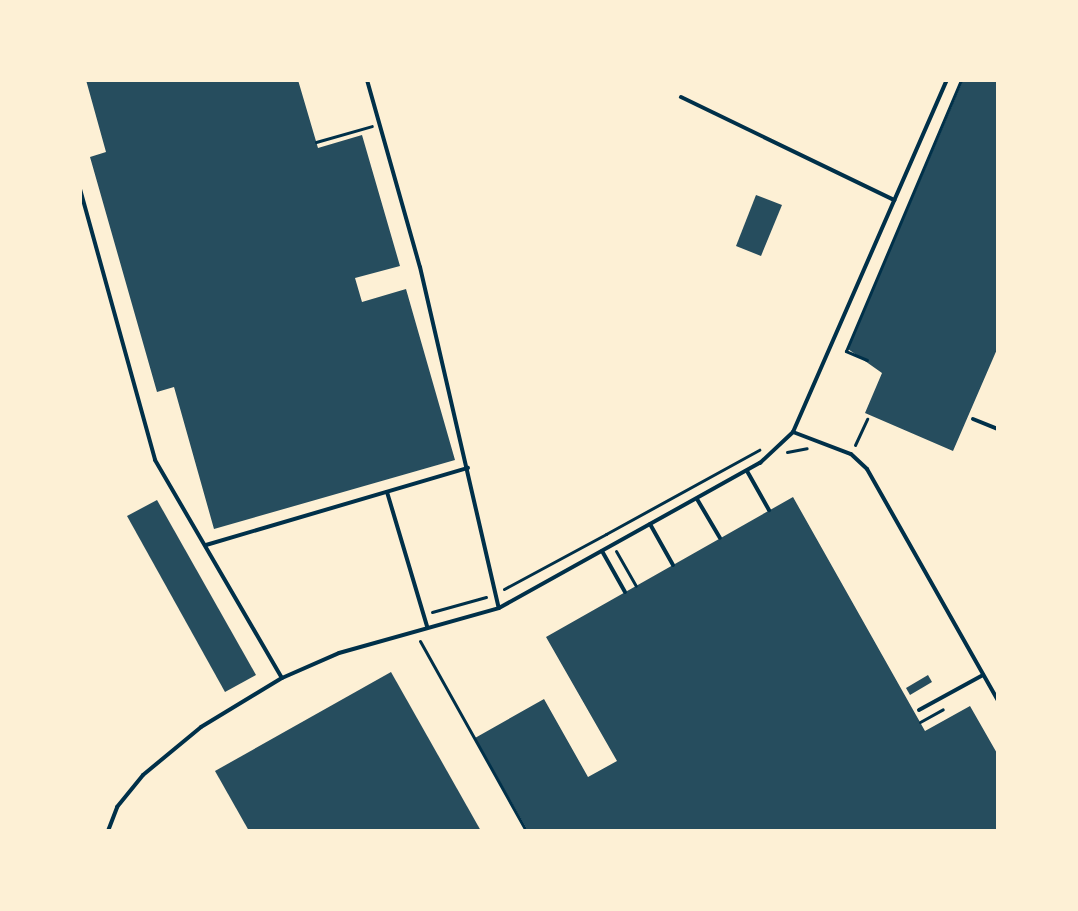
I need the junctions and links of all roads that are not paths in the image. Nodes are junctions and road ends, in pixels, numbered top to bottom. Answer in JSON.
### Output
{"nodes":[{"id":1,"x":367,"y":80,"type":"edge"},
{"id":2,"x":947,"y":80,"type":"edge"},
{"id":3,"x":681,"y":97,"type":"dead end"},
{"id":4,"x":80,"y":189,"type":"edge"},
{"id":5,"x":894,"y":200,"type":"junction"},
{"id":6,"x":973,"y":419,"type":"dead end"},
{"id":7,"x":998,"y":429,"type":"edge"},
{"id":8,"x":793,"y":432,"type":"junction"},
{"id":9,"x":468,"y":468,"type":"junction"},
{"id":10,"x":747,"y":470,"type":"junction"},
{"id":11,"x":387,"y":492,"type":"junction"},
{"id":12,"x":697,"y":498,"type":"junction"},
{"id":13,"x":769,"y":510,"type":"dead end"},
{"id":14,"x":650,"y":524,"type":"junction"},
{"id":15,"x":720,"y":538,"type":"dead end"},
{"id":16,"x":206,"y":545,"type":"junction"},
{"id":17,"x":602,"y":551,"type":"junction"},
{"id":18,"x":673,"y":565,"type":"dead end"},
{"id":19,"x":625,"y":592,"type":"dead end"},
{"id":20,"x":499,"y":608,"type":"junction"},
{"id":21,"x":427,"y":626,"type":"junction"},
{"id":22,"x":983,"y":675,"type":"junction"},
{"id":23,"x":282,"y":678,"type":"junction"},
{"id":24,"x":998,"y":701,"type":"edge"},
{"id":25,"x":919,"y":710,"type":"dead end"},
{"id":26,"x":108,"y":831,"type":"edge"}],
"edges":[{"from":1,"to":9,"type":"lane"},
{"from":2,"to":5,"type":"lane"},
{"from":3,"to":5,"type":"lane"},
{"from":4,"to":16,"type":"lane"},
{"from":5,"to":8,"type":"lane"},
{"from":6,"to":7,"type":"lane"},
{"from":8,"to":10,"type":"lane"},
{"from":8,"to":22,"type":"lane"},
{"from":9,"to":11,"type":"lane"},
{"from":9,"to":20,"type":"lane"},
{"from":10,"to":12,"type":"lane"},
{"from":10,"to":13,"type":"lane"},
{"from":11,"to":16,"type":"lane"},
{"from":11,"to":21,"type":"lane"},
{"from":12,"to":14,"type":"lane"},
{"from":12,"to":15,"type":"lane"},
{"from":14,"to":17,"type":"lane"},
{"from":14,"to":18,"type":"lane"},
{"from":16,"to":23,"type":"lane"},
{"from":17,"to":19,"type":"lane"},
{"from":17,"to":20,"type":"lane"},
{"from":20,"to":21,"type":"lane"},
{"from":21,"to":23,"type":"lane"},
{"from":22,"to":24,"type":"lane"},
{"from":22,"to":25,"type":"lane"},
{"from":23,"to":26,"type":"lane"}]}
